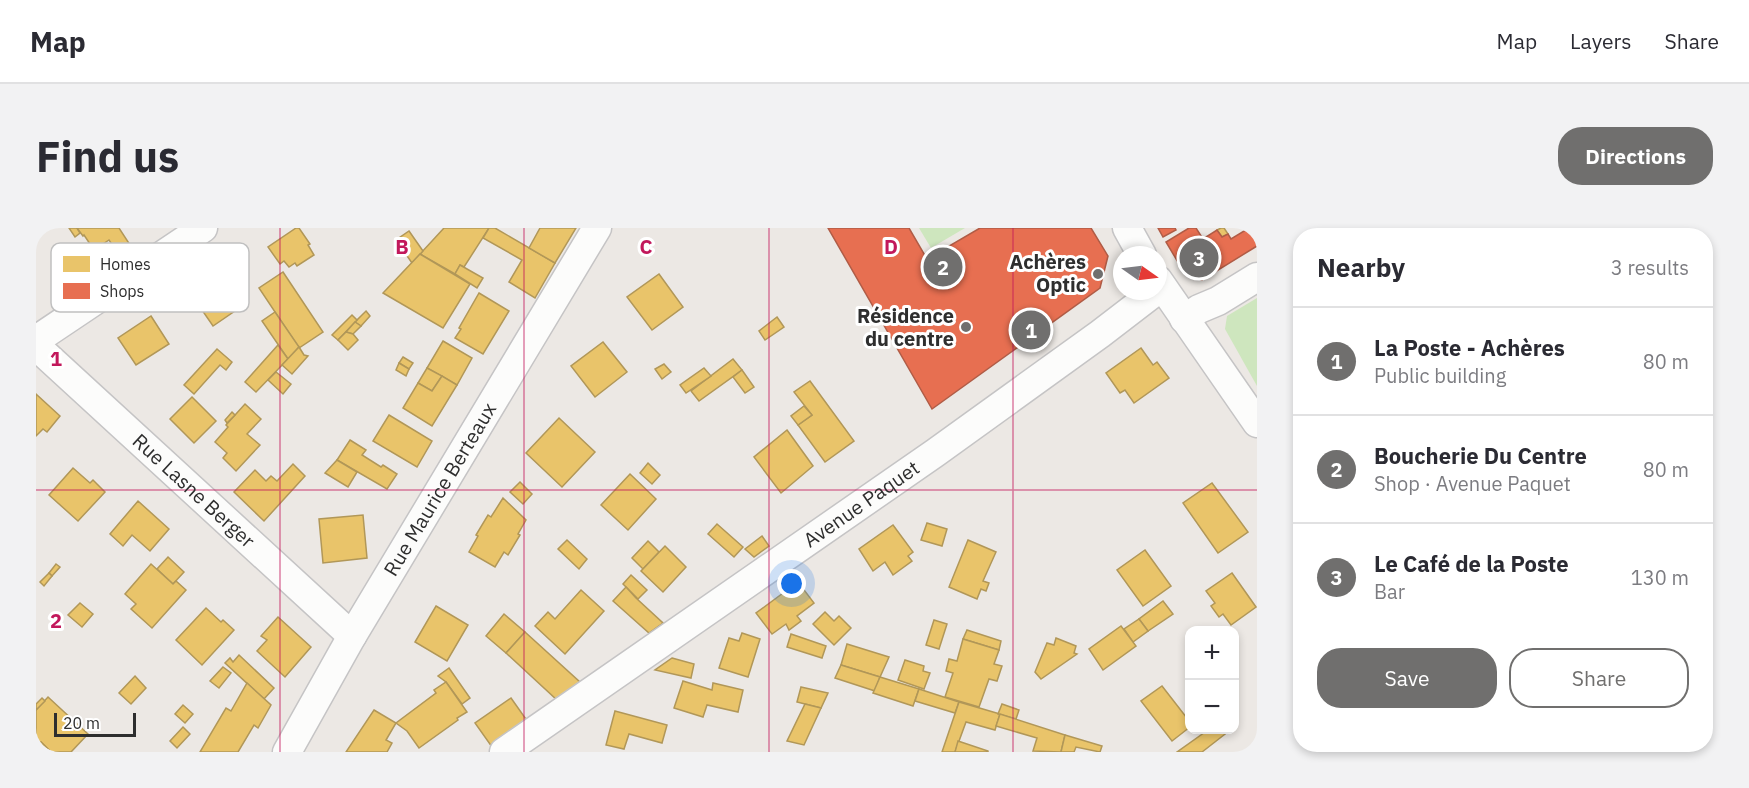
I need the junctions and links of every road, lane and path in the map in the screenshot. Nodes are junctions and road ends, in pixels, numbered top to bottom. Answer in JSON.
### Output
{"nodes":[{"id":1,"x":203,"y":228,"type":"edge"},
{"id":2,"x":597,"y":228,"type":"edge"},
{"id":3,"x":1126,"y":228,"type":"edge"},
{"id":4,"x":181,"y":243,"type":"edge"},
{"id":5,"x":1137,"y":246,"type":"edge"},
{"id":6,"x":1257,"y":277,"type":"edge"},
{"id":7,"x":1167,"y":297,"type":"edge"},
{"id":8,"x":1143,"y":300,"type":"edge"},
{"id":9,"x":78,"y":312,"type":"edge"},
{"id":10,"x":1184,"y":319,"type":"junction"},
{"id":11,"x":36,"y":340,"type":"edge"},
{"id":12,"x":36,"y":346,"type":"edge"},
{"id":13,"x":1257,"y":423,"type":"edge"},
{"id":14,"x":352,"y":636,"type":"junction"},
{"id":15,"x":287,"y":752,"type":"edge"},
{"id":16,"x":504,"y":752,"type":"edge"}],
"edges":[{"from":1,"to":4,"type":"street"},
{"from":2,"to":14,"type":"street","name":"Rue Maurice Berteaux"},
{"from":3,"to":5,"type":"street"},
{"from":6,"to":10,"type":"street"},
{"from":7,"to":10,"type":"street"},
{"from":8,"to":16,"type":"street","name":"Avenue Paquet"},
{"from":9,"to":11,"type":"street"},
{"from":10,"to":13,"type":"street"},
{"from":12,"to":14,"type":"street","name":"Rue Lasne Berger"},
{"from":14,"to":15,"type":"street","name":"Rue Maurice Berteaux"}]}
